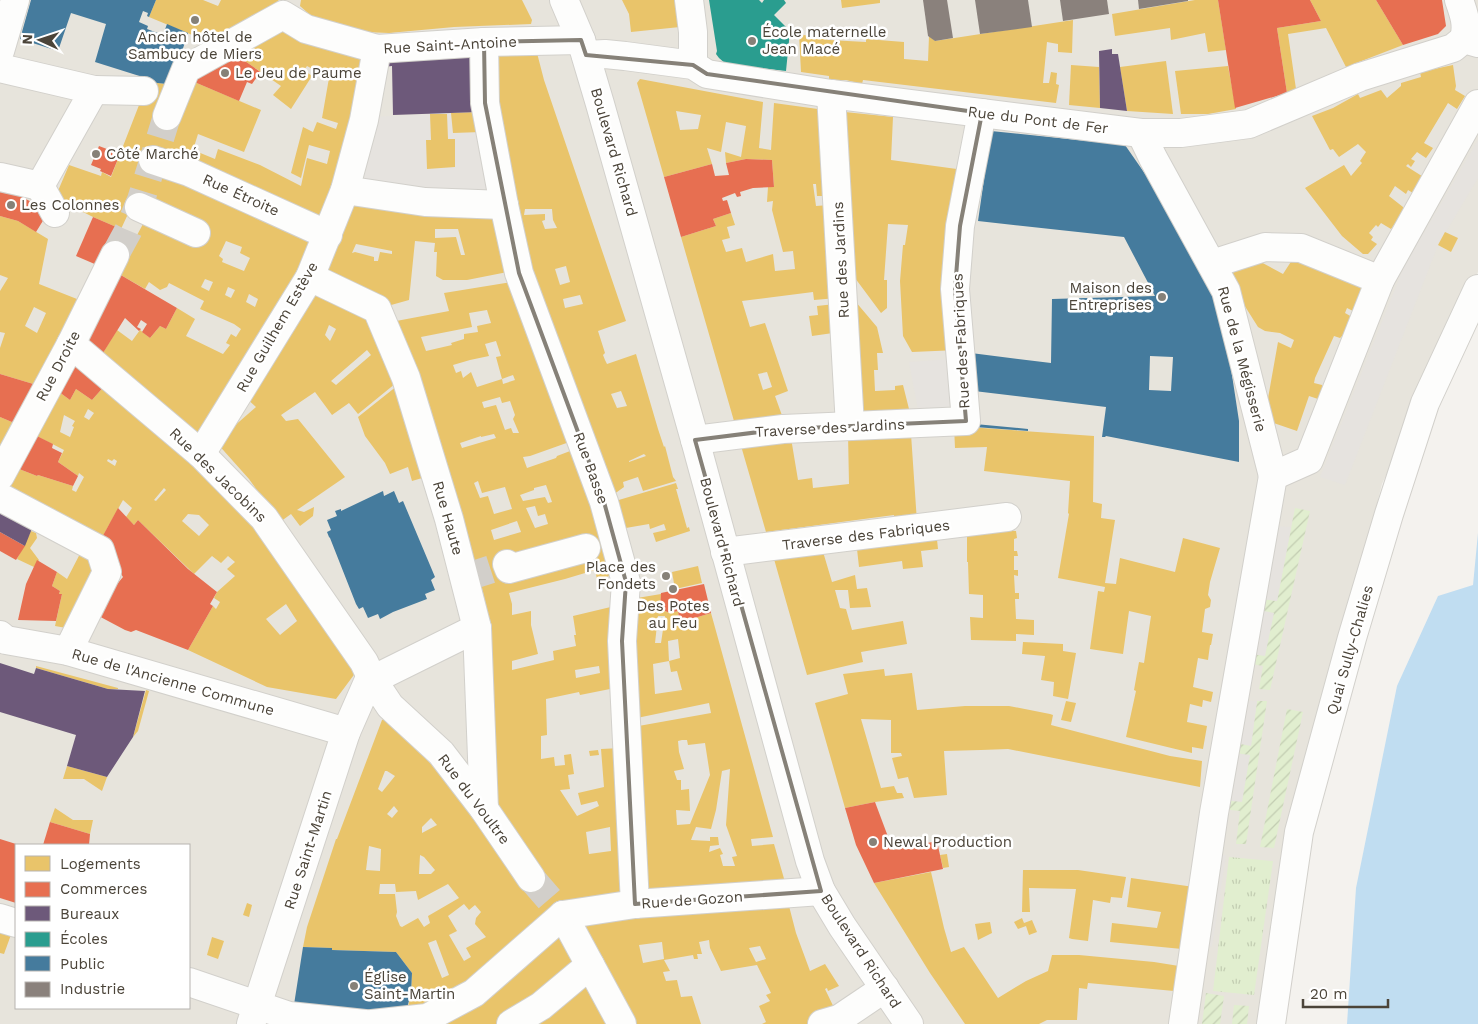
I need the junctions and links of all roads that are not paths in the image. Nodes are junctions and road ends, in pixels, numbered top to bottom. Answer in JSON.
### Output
{"nodes":[{"id":1,"x":15,"y":0,"type":"edge"},
{"id":2,"x":564,"y":0,"type":"edge"},
{"id":3,"x":689,"y":0,"type":"edge"},
{"id":4,"x":1459,"y":0,"type":"edge"},
{"id":5,"x":286,"y":7,"type":"edge"},
{"id":6,"x":1471,"y":41,"type":"edge"},
{"id":7,"x":484,"y":42,"type":"junction"},
{"id":8,"x":584,"y":47,"type":"junction"},
{"id":9,"x":377,"y":49,"type":"junction"},
{"id":10,"x":0,"y":51,"type":"edge"},
{"id":11,"x":693,"y":65,"type":"junction"},
{"id":12,"x":0,"y":68,"type":"edge"},
{"id":13,"x":94,"y":90,"type":"junction"},
{"id":14,"x":831,"y":94,"type":"junction"},
{"id":15,"x":1478,"y":104,"type":"edge"},
{"id":16,"x":982,"y":113,"type":"junction"},
{"id":17,"x":1141,"y":133,"type":"junction"},
{"id":18,"x":153,"y":160,"type":"dead end"},
{"id":19,"x":0,"y":177,"type":"edge"},
{"id":20,"x":40,"y":186,"type":"junction"},
{"id":21,"x":344,"y":190,"type":"junction"},
{"id":22,"x":504,"y":205,"type":"junction"},
{"id":23,"x":138,"y":206,"type":"dead end"},
{"id":24,"x":56,"y":213,"type":"dead end"},
{"id":25,"x":196,"y":233,"type":"dead end"},
{"id":26,"x":328,"y":234,"type":"junction"},
{"id":27,"x":115,"y":255,"type":"tunnel mouth"},
{"id":28,"x":1212,"y":264,"type":"junction"},
{"id":29,"x":310,"y":277,"type":"junction"},
{"id":30,"x":1380,"y":280,"type":"junction"},
{"id":31,"x":1478,"y":289,"type":"edge"},
{"id":32,"x":71,"y":344,"type":"junction"},
{"id":33,"x":966,"y":421,"type":"joint"},
{"id":34,"x":850,"y":426,"type":"junction"},
{"id":35,"x":695,"y":440,"type":"junction"},
{"id":36,"x":201,"y":454,"type":"junction"},
{"id":37,"x":0,"y":476,"type":"edge"},
{"id":38,"x":1273,"y":476,"type":"junction"},
{"id":39,"x":0,"y":497,"type":"edge"},
{"id":40,"x":1007,"y":517,"type":"dead end"},
{"id":41,"x":586,"y":548,"type":"dead end"},
{"id":42,"x":725,"y":552,"type":"junction"},
{"id":43,"x":508,"y":564,"type":"tunnel mouth"},
{"id":44,"x":477,"y":628,"type":"junction"},
{"id":45,"x":0,"y":635,"type":"edge"},
{"id":46,"x":68,"y":651,"type":"junction"},
{"id":47,"x":372,"y":679,"type":"junction"},
{"id":48,"x":346,"y":732,"type":"junction"},
{"id":49,"x":484,"y":809,"type":"junction"},
{"id":50,"x":531,"y":878,"type":"tunnel mouth"},
{"id":51,"x":821,"y":891,"type":"junction"},
{"id":52,"x":635,"y":904,"type":"junction"},
{"id":53,"x":563,"y":915,"type":"junction"},
{"id":54,"x":590,"y":965,"type":"junction"},
{"id":55,"x":190,"y":982,"type":"edge"},
{"id":56,"x":885,"y":988,"type":"junction"},
{"id":57,"x":254,"y":1014,"type":"edge"},
{"id":58,"x":617,"y":1022,"type":"edge"},
{"id":59,"x":365,"y":1024,"type":"edge"},
{"id":60,"x":372,"y":1024,"type":"edge"},
{"id":61,"x":511,"y":1024,"type":"edge"},
{"id":62,"x":822,"y":1024,"type":"edge"},
{"id":63,"x":909,"y":1024,"type":"edge"},
{"id":64,"x":1183,"y":1024,"type":"edge"},
{"id":65,"x":1272,"y":1024,"type":"edge"}],
"edges":[{"from":1,"to":10,"type":"street"},
{"from":2,"to":8,"type":"street","name":"Boulevard Richard"},
{"from":3,"to":11,"type":"street"},
{"from":4,"to":6,"type":"street"},
{"from":5,"to":9,"type":"street","name":"Rue Saint-Antoine"},
{"from":5,"to":13,"type":"street","name":"Rue Saint-Antoine"},
{"from":6,"to":17,"type":"street","name":"Rue du Pont de Fer"},
{"from":7,"to":8,"type":"street","name":"Rue Saint-Antoine"},
{"from":7,"to":9,"type":"street","name":"Rue Saint-Antoine"},
{"from":7,"to":22,"type":"street","name":"Rue Basse"},
{"from":8,"to":11,"type":"street","name":"Rue du Pont de Fer"},
{"from":8,"to":35,"type":"street","name":"Boulevard Richard"},
{"from":9,"to":21,"type":"street","name":"Rue Guilhem Estève"},
{"from":11,"to":14,"type":"street","name":"Rue du Pont de Fer"},
{"from":12,"to":13,"type":"street","name":"Rue Saint-Antoine"},
{"from":13,"to":20,"type":"street"},
{"from":14,"to":16,"type":"street","name":"Rue du Pont de Fer"},
{"from":14,"to":34,"type":"street","name":"Rue des Jardins"},
{"from":15,"to":30,"type":"street"},
{"from":16,"to":17,"type":"street","name":"Rue du Pont de Fer"},
{"from":16,"to":33,"type":"street","name":"Rue des Fabriques"},
{"from":17,"to":28,"type":"street","name":"Rue de la Mégisserie"},
{"from":18,"to":26,"type":"street","name":"Rue Étroite"},
{"from":19,"to":20,"type":"street"},
{"from":20,"to":24,"type":"street"},
{"from":21,"to":22,"type":"street"},
{"from":21,"to":26,"type":"street","name":"Rue Guilhem Estève"},
{"from":22,"to":52,"type":"street","name":"Rue Basse"},
{"from":23,"to":25,"type":"street"},
{"from":26,"to":29,"type":"street","name":"Rue Guilhem Estève"},
{"from":27,"to":32,"type":"street","name":"Rue Droite"},
{"from":28,"to":30,"type":"street"},
{"from":28,"to":38,"type":"street","name":"Rue de la Mégisserie"},
{"from":29,"to":36,"type":"street","name":"Rue Guilhem Estève"},
{"from":29,"to":44,"type":"street","name":"Rue Haute"},
{"from":30,"to":38,"type":"street"},
{"from":31,"to":65,"type":"street","name":"Quai Sully-Chalies"},
{"from":32,"to":36,"type":"street","name":"Rue des Jacobins"},
{"from":32,"to":37,"type":"street","name":"Rue Droite"},
{"from":33,"to":34,"type":"street","name":"Traverse des Jardins"},
{"from":34,"to":35,"type":"street","name":"Traverse des Jardins"},
{"from":35,"to":42,"type":"street","name":"Boulevard Richard"},
{"from":36,"to":47,"type":"street","name":"Rue des Jacobins"},
{"from":38,"to":64,"type":"street"},
{"from":39,"to":46,"type":"street"},
{"from":40,"to":42,"type":"street","name":"Traverse des Fabriques"},
{"from":41,"to":43,"type":"street"},
{"from":42,"to":51,"type":"street","name":"Boulevard Richard"},
{"from":44,"to":47,"type":"street"},
{"from":44,"to":49,"type":"street","name":"Rue Haute"},
{"from":45,"to":46,"type":"street","name":"Rue de l'Ancienne Commune"},
{"from":46,"to":48,"type":"street","name":"Rue de l'Ancienne Commune"},
{"from":47,"to":48,"type":"street","name":"Rue Saint-Martin"},
{"from":47,"to":49,"type":"street","name":"Rue du Voultre"},
{"from":48,"to":57,"type":"street","name":"Rue Saint-Martin"},
{"from":49,"to":50,"type":"street","name":"Rue du Voultre"},
{"from":51,"to":52,"type":"street","name":"Rue de Gozon"},
{"from":51,"to":56,"type":"street","name":"Boulevard Richard"},
{"from":52,"to":53,"type":"street","name":"Rue de Gozon"},
{"from":53,"to":54,"type":"street"},
{"from":53,"to":60,"type":"street"},
{"from":54,"to":58,"type":"street"},
{"from":54,"to":61,"type":"street"},
{"from":55,"to":57,"type":"street"},
{"from":56,"to":62,"type":"street"},
{"from":56,"to":63,"type":"street","name":"Boulevard Richard"},
{"from":57,"to":59,"type":"street"}]}
